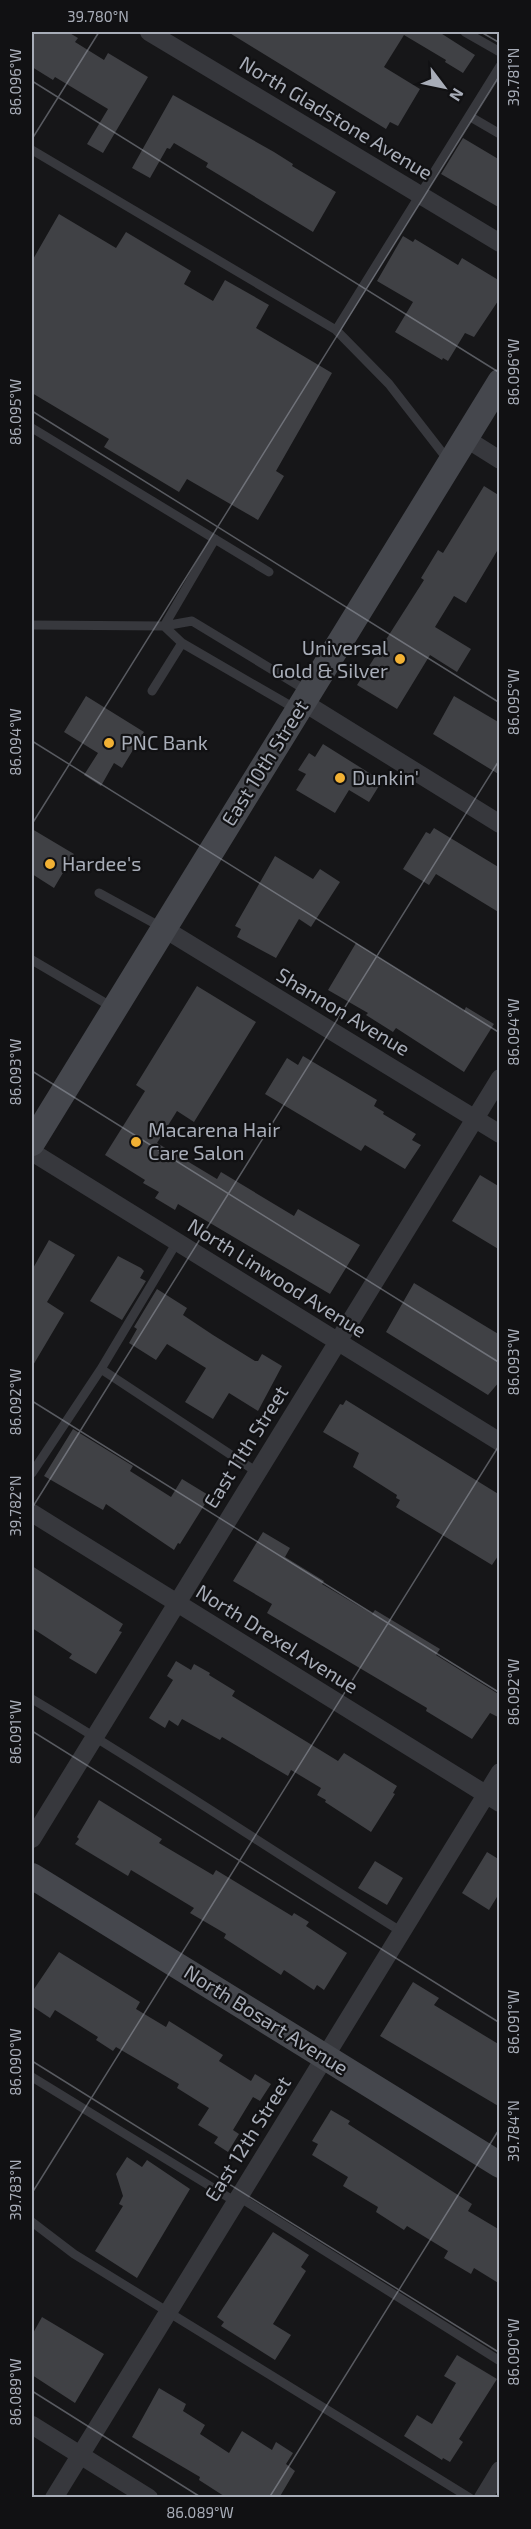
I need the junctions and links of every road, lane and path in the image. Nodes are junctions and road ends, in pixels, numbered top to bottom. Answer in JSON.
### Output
{"nodes":[{"id":1,"x":149,"y":32,"type":"edge"},
{"id":2,"x":465,"y":32,"type":"edge"},
{"id":3,"x":500,"y":52,"type":"edge"},
{"id":4,"x":500,"y":66,"type":"edge"},
{"id":5,"x":469,"y":116,"type":"junction"},
{"id":6,"x":500,"y":134,"type":"edge"},
{"id":7,"x":32,"y":150,"type":"edge"},
{"id":8,"x":420,"y":195,"type":"junction"},
{"id":9,"x":500,"y":243,"type":"edge"},
{"id":10,"x":336,"y":330,"type":"junction"},
{"id":11,"x":500,"y":382,"type":"edge"},
{"id":12,"x":32,"y":428,"type":"edge"},
{"id":13,"x":465,"y":438,"type":"junction"},
{"id":14,"x":500,"y":460,"type":"edge"},
{"id":15,"x":450,"y":462,"type":"junction"},
{"id":16,"x":215,"y":539,"type":"junction"},
{"id":17,"x":268,"y":572,"type":"dead end"},
{"id":18,"x":32,"y":624,"type":"edge"},
{"id":19,"x":164,"y":626,"type":"junction"},
{"id":20,"x":182,"y":643,"type":"junction"},
{"id":21,"x":152,"y":691,"type":"dead end"},
{"id":22,"x":303,"y":701,"type":"junction"},
{"id":23,"x":500,"y":824,"type":"edge"},
{"id":24,"x":99,"y":893,"type":"dead end"},
{"id":25,"x":163,"y":928,"type":"junction"},
{"id":26,"x":32,"y":960,"type":"edge"},
{"id":27,"x":114,"y":1008,"type":"junction"},
{"id":28,"x":500,"y":1078,"type":"edge"},
{"id":29,"x":474,"y":1119,"type":"junction"},
{"id":30,"x":500,"y":1134,"type":"edge"},
{"id":31,"x":32,"y":1143,"type":"edge"},
{"id":32,"x":32,"y":1152,"type":"edge"},
{"id":33,"x":177,"y":1242,"type":"junction"},
{"id":34,"x":337,"y":1341,"type":"junction"},
{"id":35,"x":101,"y":1369,"type":"junction"},
{"id":36,"x":500,"y":1442,"type":"edge"},
{"id":37,"x":257,"y":1472,"type":"junction"},
{"id":38,"x":32,"y":1473,"type":"edge"},
{"id":39,"x":32,"y":1513,"type":"edge"},
{"id":40,"x":176,"y":1603,"type":"junction"},
{"id":41,"x":32,"y":1699,"type":"edge"},
{"id":42,"x":94,"y":1736,"type":"junction"},
{"id":43,"x":500,"y":1772,"type":"edge"},
{"id":44,"x":493,"y":1799,"type":"edge"},
{"id":45,"x":32,"y":1839,"type":"edge"},
{"id":46,"x":32,"y":1876,"type":"edge"},
{"id":47,"x":402,"y":1932,"type":"junction"},
{"id":48,"x":325,"y":2057,"type":"junction"},
{"id":49,"x":32,"y":2077,"type":"edge"},
{"id":50,"x":500,"y":2164,"type":"edge"},
{"id":51,"x":237,"y":2200,"type":"junction"},
{"id":52,"x":32,"y":2222,"type":"edge"},
{"id":53,"x":169,"y":2311,"type":"junction"},
{"id":54,"x":500,"y":2361,"type":"edge"},
{"id":55,"x":32,"y":2425,"type":"edge"},
{"id":56,"x":80,"y":2455,"type":"junction"},
{"id":57,"x":500,"y":2470,"type":"edge"},
{"id":58,"x":54,"y":2498,"type":"edge"},
{"id":59,"x":149,"y":2498,"type":"edge"},
{"id":60,"x":470,"y":2498,"type":"edge"},
{"id":61,"x":483,"y":2498,"type":"edge"}],
"edges":[{"from":1,"to":8,"type":"street","name":"North Gladstone Avenue"},
{"from":2,"to":3,"type":"lane"},
{"from":4,"to":5,"type":"lane"},
{"from":5,"to":6,"type":"lane"},
{"from":5,"to":8,"type":"lane"},
{"from":7,"to":10,"type":"lane"},
{"from":8,"to":9,"type":"street","name":"North Gladstone Avenue"},
{"from":8,"to":10,"type":"lane"},
{"from":10,"to":15,"type":"lane"},
{"from":11,"to":13,"type":"main road","name":"East 10th Street"},
{"from":12,"to":16,"type":"lane"},
{"from":13,"to":14,"type":"street"},
{"from":13,"to":15,"type":"main road","name":"East 10th Street"},
{"from":15,"to":22,"type":"main road","name":"East 10th Street"},
{"from":16,"to":17,"type":"lane"},
{"from":16,"to":19,"type":"lane"},
{"from":18,"to":19,"type":"lane"},
{"from":19,"to":20,"type":"lane"},
{"from":19,"to":22,"type":"lane"},
{"from":20,"to":21,"type":"lane"},
{"from":20,"to":22,"type":"lane"},
{"from":22,"to":23,"type":"street"},
{"from":22,"to":25,"type":"main road","name":"East 10th Street"},
{"from":24,"to":25,"type":"lane"},
{"from":25,"to":27,"type":"main road","name":"East 10th Street"},
{"from":25,"to":29,"type":"street","name":"Shannon Avenue"},
{"from":26,"to":27,"type":"lane"},
{"from":27,"to":31,"type":"main road","name":"East 10th Street"},
{"from":28,"to":29,"type":"street","name":"East 11th Street"},
{"from":29,"to":30,"type":"street","name":"Shannon Avenue"},
{"from":29,"to":34,"type":"street","name":"East 11th Street"},
{"from":32,"to":33,"type":"street","name":"North Linwood Avenue"},
{"from":33,"to":34,"type":"street","name":"North Linwood Avenue"},
{"from":33,"to":35,"type":"lane"},
{"from":34,"to":36,"type":"street","name":"North Linwood Avenue"},
{"from":34,"to":37,"type":"street","name":"East 11th Street"},
{"from":35,"to":37,"type":"lane"},
{"from":35,"to":38,"type":"lane"},
{"from":37,"to":40,"type":"street","name":"East 11th Street"},
{"from":39,"to":40,"type":"street","name":"North Drexel Avenue"},
{"from":40,"to":42,"type":"street","name":"East 11th Street"},
{"from":40,"to":44,"type":"street","name":"North Drexel Avenue"},
{"from":41,"to":42,"type":"lane"},
{"from":42,"to":45,"type":"street","name":"East 11th Street"},
{"from":42,"to":47,"type":"lane"},
{"from":43,"to":44,"type":"street","name":"East 12th Street"},
{"from":44,"to":47,"type":"street","name":"East 12th Street"},
{"from":46,"to":48,"type":"main road","name":"North Bosart Avenue"},
{"from":47,"to":48,"type":"street","name":"East 12th Street"},
{"from":48,"to":50,"type":"main road","name":"North Bosart Avenue"},
{"from":48,"to":51,"type":"street","name":"East 12th Street"},
{"from":49,"to":51,"type":"lane"},
{"from":51,"to":53,"type":"street","name":"East 12th Street"},
{"from":51,"to":54,"type":"lane"},
{"from":52,"to":53,"type":"lane"},
{"from":53,"to":56,"type":"street","name":"East 12th Street"},
{"from":53,"to":60,"type":"lane"},
{"from":55,"to":56,"type":"street"},
{"from":56,"to":58,"type":"street","name":"East 12th Street"},
{"from":56,"to":59,"type":"street"},
{"from":57,"to":61,"type":"street"}]}
